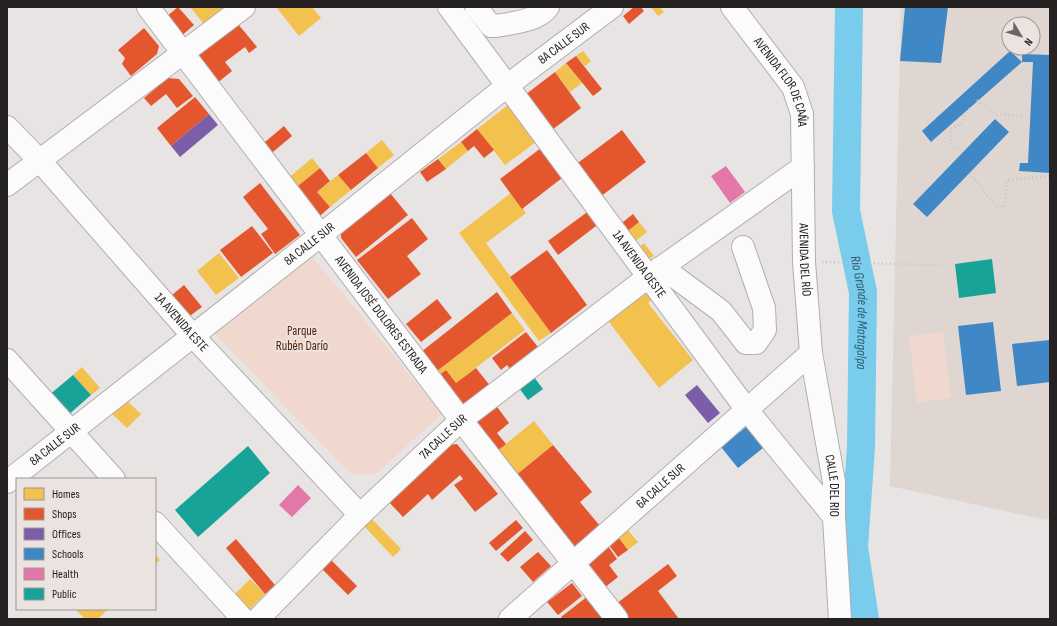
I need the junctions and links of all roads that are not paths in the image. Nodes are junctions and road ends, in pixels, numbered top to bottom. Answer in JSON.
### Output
{"nodes":[{"id":1,"x":148,"y":7,"type":"edge"},
{"id":2,"x":244,"y":7,"type":"edge"},
{"id":3,"x":449,"y":7,"type":"edge"},
{"id":4,"x":476,"y":7,"type":"edge"},
{"id":5,"x":548,"y":7,"type":"edge"},
{"id":6,"x":612,"y":7,"type":"edge"},
{"id":7,"x":732,"y":7,"type":"edge"},
{"id":8,"x":496,"y":26,"type":"junction"},
{"id":9,"x":481,"y":49,"type":"junction"},
{"id":10,"x":184,"y":54,"type":"junction"},
{"id":11,"x":508,"y":84,"type":"junction"},
{"id":12,"x":7,"y":127,"type":"edge"},
{"id":13,"x":40,"y":161,"type":"junction"},
{"id":14,"x":803,"y":166,"type":"junction"},
{"id":15,"x":7,"y":185,"type":"edge"},
{"id":16,"x":321,"y":235,"type":"junction"},
{"id":17,"x":743,"y":247,"type":"dead end"},
{"id":18,"x":654,"y":273,"type":"junction"},
{"id":19,"x":193,"y":336,"type":"junction"},
{"id":20,"x":811,"y":353,"type":"junction"},
{"id":21,"x":7,"y":360,"type":"edge"},
{"id":22,"x":747,"y":410,"type":"junction"},
{"id":23,"x":461,"y":420,"type":"junction"},
{"id":24,"x":72,"y":432,"type":"junction"},
{"id":25,"x":113,"y":478,"type":"edge"},
{"id":26,"x":7,"y":482,"type":"edge"},
{"id":27,"x":360,"y":515,"type":"junction"},
{"id":28,"x":834,"y":517,"type":"junction"},
{"id":29,"x":156,"y":524,"type":"edge"},
{"id":30,"x":574,"y":563,"type":"junction"},
{"id":31,"x":243,"y":619,"type":"edge"},
{"id":32,"x":258,"y":619,"type":"edge"},
{"id":33,"x":510,"y":619,"type":"edge"},
{"id":34,"x":617,"y":619,"type":"edge"},
{"id":35,"x":840,"y":619,"type":"edge"}],
"edges":[{"from":1,"to":10,"type":"street","name":"AVENIDA JOSÉ DOLORES ESTRADA"},
{"from":2,"to":10,"type":"street"},
{"from":3,"to":9,"type":"street","name":"1A AVENIDA OESTE"},
{"from":4,"to":8,"type":"street"},
{"from":5,"to":8,"type":"street"},
{"from":6,"to":11,"type":"street","name":"8A CALLE SUR"},
{"from":7,"to":14,"type":"street","name":"AVENIDA FLOR DE CAÑA"},
{"from":8,"to":9,"type":"street"},
{"from":9,"to":11,"type":"street","name":"1A AVENIDA OESTE"},
{"from":10,"to":13,"type":"street"},
{"from":10,"to":16,"type":"street","name":"AVENIDA JOSÉ DOLORES ESTRADA"},
{"from":11,"to":16,"type":"street","name":"8A CALLE SUR"},
{"from":11,"to":18,"type":"street","name":"1A AVENIDA OESTE"},
{"from":12,"to":13,"type":"street","name":"1A AVENIDA ESTE"},
{"from":13,"to":15,"type":"street"},
{"from":13,"to":19,"type":"street","name":"1A AVENIDA ESTE"},
{"from":14,"to":18,"type":"street","name":"7A CALLE SUR"},
{"from":14,"to":20,"type":"street","name":"AVENIDA DEL RÍO"},
{"from":16,"to":19,"type":"street","name":"8A CALLE SUR"},
{"from":16,"to":23,"type":"street","name":"AVENIDA JOSÉ DOLORES ESTRADA"},
{"from":17,"to":18,"type":"street"},
{"from":18,"to":22,"type":"street","name":"1A AVENIDA OESTE"},
{"from":18,"to":23,"type":"street","name":"7A CALLE SUR"},
{"from":19,"to":24,"type":"street","name":"8A CALLE SUR"},
{"from":19,"to":27,"type":"street","name":"1A AVENIDA ESTE"},
{"from":20,"to":22,"type":"street","name":"6A CALLE SUR"},
{"from":20,"to":28,"type":"street","name":"CALLE DEL RIO"},
{"from":21,"to":24,"type":"street"},
{"from":22,"to":28,"type":"street","name":"1A AVENIDA OESTE"},
{"from":22,"to":30,"type":"street","name":"6A CALLE SUR"},
{"from":23,"to":27,"type":"street","name":"7A CALLE SUR"},
{"from":23,"to":30,"type":"street","name":"AVENIDA JOSÉ DOLORES ESTRADA"},
{"from":24,"to":25,"type":"street"},
{"from":24,"to":26,"type":"street","name":"8A CALLE SUR"},
{"from":27,"to":32,"type":"street","name":"7A CALLE SUR"},
{"from":28,"to":35,"type":"street","name":"CALLE DEL RIO"},
{"from":29,"to":31,"type":"street"},
{"from":30,"to":33,"type":"street","name":"6A CALLE SUR"},
{"from":30,"to":34,"type":"street","name":"AVENIDA JOSÉ DOLORES ESTRADA"}]}
